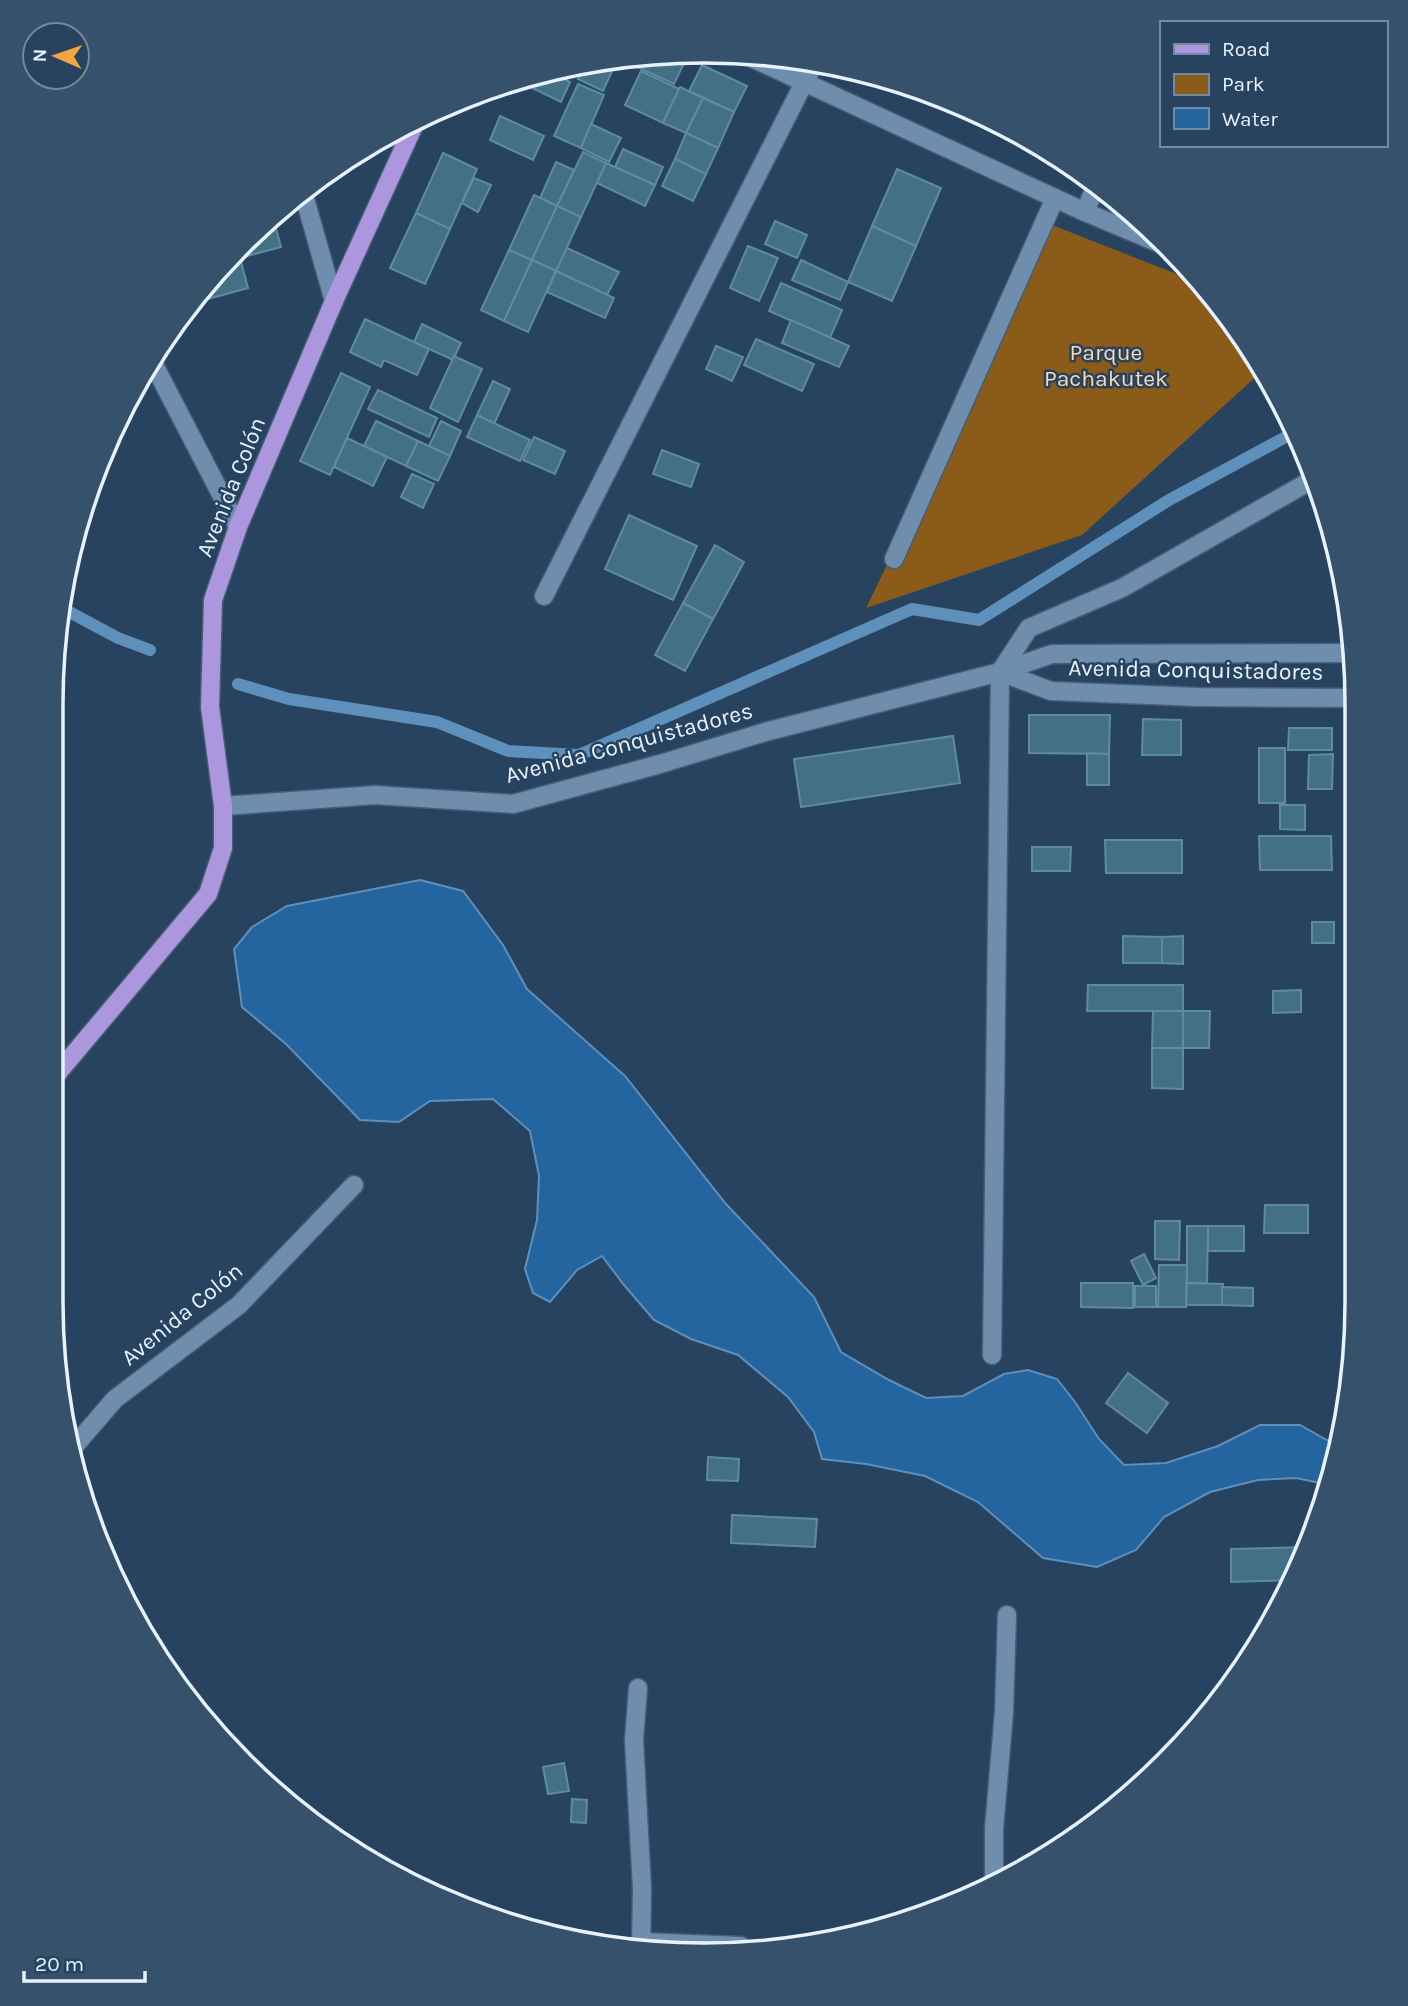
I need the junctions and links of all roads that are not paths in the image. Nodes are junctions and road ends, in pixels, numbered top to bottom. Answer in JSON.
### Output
{"nodes":[{"id":1,"x":769,"y":66,"type":"edge"},
{"id":2,"x":810,"y":72,"type":"edge"},
{"id":3,"x":805,"y":83,"type":"junction"},
{"id":4,"x":410,"y":135,"type":"edge"},
{"id":5,"x":1092,"y":194,"type":"edge"},
{"id":6,"x":1055,"y":198,"type":"junction"},
{"id":7,"x":306,"y":202,"type":"edge"},
{"id":8,"x":1085,"y":212,"type":"junction"},
{"id":9,"x":1141,"y":235,"type":"edge"},
{"id":10,"x":334,"y":301,"type":"junction"},
{"id":11,"x":157,"y":370,"type":"edge"},
{"id":12,"x":1305,"y":484,"type":"edge"},
{"id":13,"x":238,"y":527,"type":"junction"},
{"id":14,"x":894,"y":559,"type":"dead end"},
{"id":15,"x":544,"y":596,"type":"dead end"},
{"id":16,"x":1343,"y":653,"type":"edge"},
{"id":17,"x":1000,"y":672,"type":"junction"},
{"id":18,"x":1345,"y":698,"type":"edge"},
{"id":19,"x":223,"y":806,"type":"junction"},
{"id":20,"x":63,"y":1067,"type":"edge"},
{"id":21,"x":354,"y":1185,"type":"dead end"},
{"id":22,"x":992,"y":1355,"type":"dead end"},
{"id":23,"x":78,"y":1441,"type":"edge"},
{"id":24,"x":1007,"y":1615,"type":"dead end"},
{"id":25,"x":638,"y":1688,"type":"dead end"},
{"id":26,"x":994,"y":1874,"type":"edge"},
{"id":27,"x":641,"y":1940,"type":"edge"}],
"edges":[{"from":1,"to":3,"type":"street"},
{"from":2,"to":3,"type":"street"},
{"from":3,"to":6,"type":"street"},
{"from":3,"to":15,"type":"street"},
{"from":4,"to":10,"type":"main road","name":"Avenida Colón"},
{"from":5,"to":8,"type":"street"},
{"from":6,"to":8,"type":"street"},
{"from":6,"to":14,"type":"street"},
{"from":7,"to":10,"type":"street"},
{"from":8,"to":9,"type":"street"},
{"from":10,"to":13,"type":"main road","name":"Avenida Colón"},
{"from":11,"to":13,"type":"street"},
{"from":12,"to":17,"type":"street"},
{"from":13,"to":19,"type":"main road","name":"Avenida Colón"},
{"from":16,"to":17,"type":"street","name":"Avenida Conquistadores"},
{"from":17,"to":18,"type":"street","name":"Avenida Conquistadores"},
{"from":17,"to":19,"type":"street","name":"Avenida Conquistadores"},
{"from":17,"to":22,"type":"street"},
{"from":19,"to":20,"type":"main road","name":"Avenida Colón"},
{"from":21,"to":23,"type":"street","name":"Avenida Colón"},
{"from":24,"to":26,"type":"street"},
{"from":25,"to":27,"type":"street"}]}
